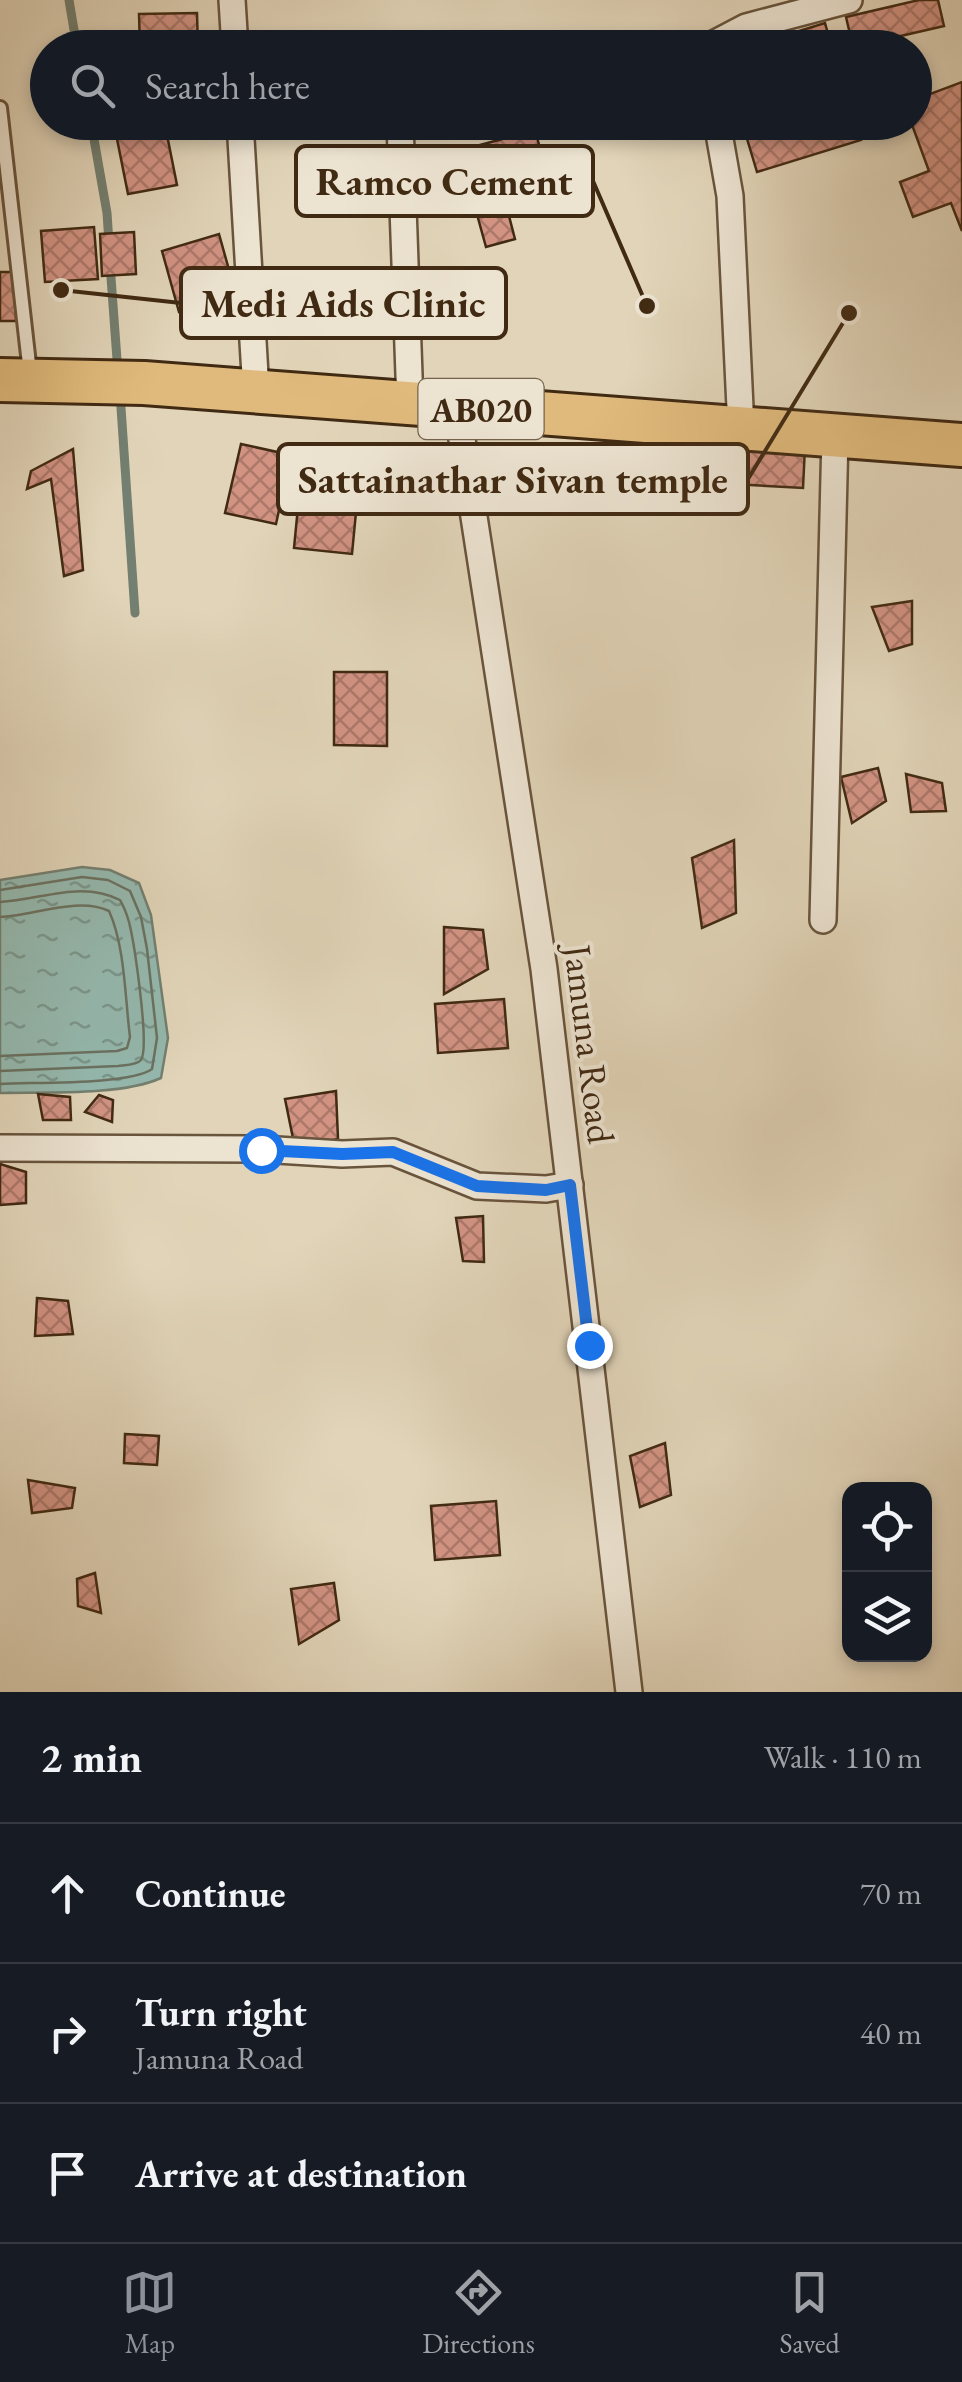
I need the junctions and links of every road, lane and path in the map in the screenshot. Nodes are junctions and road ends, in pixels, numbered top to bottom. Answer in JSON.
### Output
{"nodes":[{"id":1,"x":232,"y":0,"type":"edge"},
{"id":2,"x":849,"y":0,"type":"edge"},
{"id":3,"x":234,"y":30,"type":"edge"},
{"id":4,"x":740,"y":30,"type":"edge"},
{"id":5,"x":0,"y":108,"type":"edge"},
{"id":6,"x":241,"y":140,"type":"edge"},
{"id":7,"x":401,"y":140,"type":"edge"},
{"id":8,"x":720,"y":140,"type":"edge"},
{"id":9,"x":16,"y":380,"type":"edge"},
{"id":10,"x":256,"y":392,"type":"junction"},
{"id":11,"x":410,"y":404,"type":"junction"},
{"id":12,"x":457,"y":407,"type":"junction"},
{"id":13,"x":742,"y":429,"type":"junction"},
{"id":14,"x":835,"y":436,"type":"junction"},
{"id":15,"x":962,"y":446,"type":"edge"},
{"id":16,"x":823,"y":920,"type":"dead end"},
{"id":17,"x":0,"y":1148,"type":"edge"},
{"id":18,"x":570,"y":1185,"type":"junction"},
{"id":19,"x":629,"y":1692,"type":"edge"}],
"edges":[{"from":1,"to":3,"type":"street"},
{"from":2,"to":4,"type":"street"},
{"from":5,"to":9,"type":"lane"},
{"from":6,"to":10,"type":"street"},
{"from":7,"to":11,"type":"street"},
{"from":8,"to":13,"type":"street"},
{"from":9,"to":10,"type":"main road","number":"AB020"},
{"from":10,"to":11,"type":"main road","number":"AB020"},
{"from":11,"to":12,"type":"main road","number":"AB020"},
{"from":12,"to":13,"type":"main road","number":"AB020"},
{"from":12,"to":18,"type":"street","name":"Jamuna Road"},
{"from":13,"to":14,"type":"main road","number":"AB020"},
{"from":14,"to":15,"type":"main road","number":"AB020"},
{"from":14,"to":16,"type":"street"},
{"from":17,"to":18,"type":"street"},
{"from":18,"to":19,"type":"street","name":"Jamuna Road"}]}
